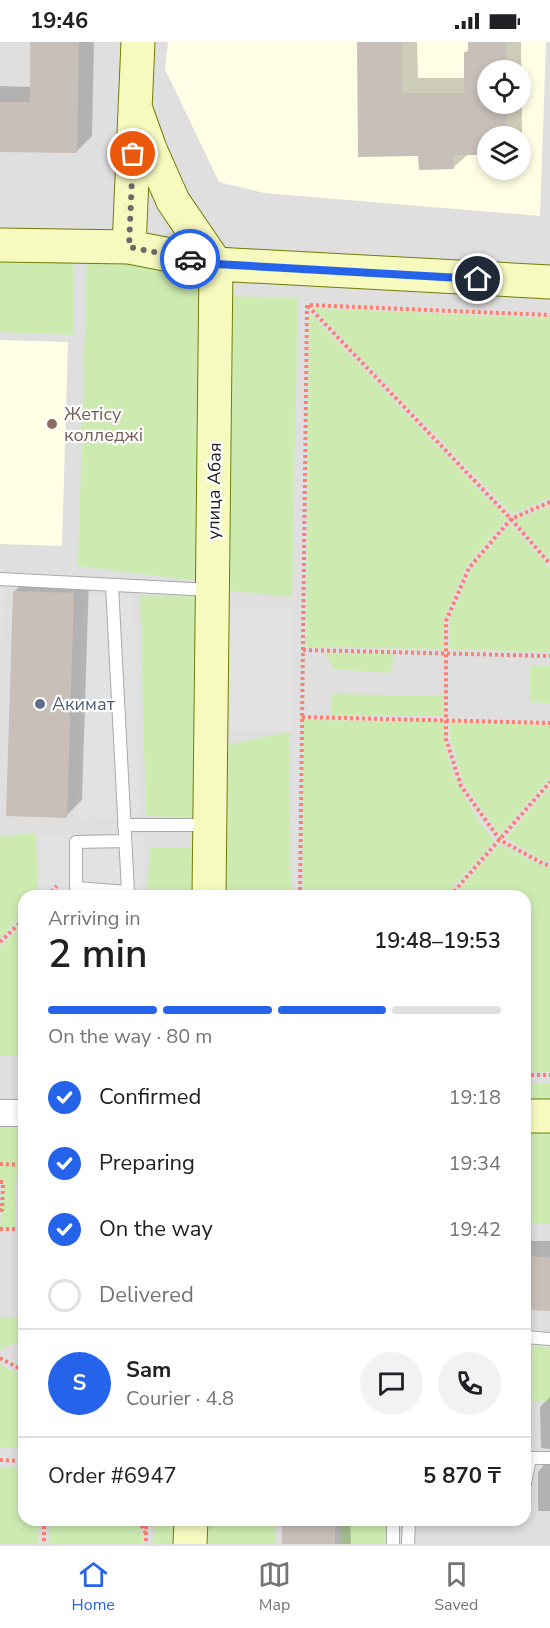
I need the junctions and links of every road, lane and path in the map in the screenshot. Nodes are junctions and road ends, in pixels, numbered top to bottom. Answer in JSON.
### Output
{"nodes":[{"id":1,"x":138,"y":42,"type":"edge"},
{"id":2,"x":135,"y":107,"type":"junction"},
{"id":3,"x":0,"y":245,"type":"edge"},
{"id":4,"x":129,"y":247,"type":"junction"},
{"id":5,"x":216,"y":264,"type":"junction"},
{"id":6,"x":550,"y":282,"type":"edge"},
{"id":7,"x":307,"y":305,"type":"junction"},
{"id":8,"x":550,"y":315,"type":"edge"},
{"id":9,"x":550,"y":502,"type":"edge"},
{"id":10,"x":511,"y":519,"type":"junction"},
{"id":11,"x":550,"y":564,"type":"edge"},
{"id":12,"x":0,"y":579,"type":"edge"},
{"id":13,"x":112,"y":585,"type":"junction"},
{"id":14,"x":212,"y":590,"type":"junction"},
{"id":15,"x":303,"y":650,"type":"junction"},
{"id":16,"x":446,"y":652,"type":"junction"},
{"id":17,"x":550,"y":656,"type":"edge"},
{"id":18,"x":302,"y":717,"type":"junction"},
{"id":19,"x":446,"y":719,"type":"junction"},
{"id":20,"x":550,"y":723,"type":"edge"},
{"id":21,"x":550,"y":782,"type":"edge"},
{"id":22,"x":124,"y":825,"type":"junction"},
{"id":23,"x":210,"y":825,"type":"junction"},
{"id":24,"x":500,"y":840,"type":"junction"},
{"id":25,"x":125,"y":841,"type":"junction"},
{"id":26,"x":550,"y":866,"type":"edge"},
{"id":27,"x":57,"y":886,"type":"dead end"},
{"id":28,"x":53,"y":890,"type":"edge"},
{"id":29,"x":102,"y":890,"type":"edge"},
{"id":30,"x":128,"y":890,"type":"edge"},
{"id":31,"x":209,"y":890,"type":"edge"},
{"id":32,"x":300,"y":890,"type":"edge"},
{"id":33,"x":455,"y":890,"type":"edge"},
{"id":34,"x":18,"y":924,"type":"edge"},
{"id":35,"x":0,"y":942,"type":"edge"},
{"id":36,"x":531,"y":1075,"type":"edge"},
{"id":37,"x":550,"y":1075,"type":"edge"},
{"id":38,"x":0,"y":1113,"type":"edge"},
{"id":39,"x":18,"y":1113,"type":"edge"},
{"id":40,"x":531,"y":1116,"type":"edge"},
{"id":41,"x":550,"y":1116,"type":"edge"},
{"id":42,"x":0,"y":1164,"type":"edge"},
{"id":43,"x":18,"y":1165,"type":"edge"},
{"id":44,"x":0,"y":1182,"type":"edge"},
{"id":45,"x":0,"y":1210,"type":"edge"},
{"id":46,"x":0,"y":1229,"type":"edge"},
{"id":47,"x":18,"y":1229,"type":"edge"},
{"id":48,"x":531,"y":1337,"type":"edge"},
{"id":49,"x":550,"y":1339,"type":"edge"},
{"id":50,"x":0,"y":1358,"type":"edge"},
{"id":51,"x":18,"y":1368,"type":"edge"},
{"id":52,"x":531,"y":1458,"type":"edge"},
{"id":53,"x":550,"y":1458,"type":"edge"},
{"id":54,"x":0,"y":1460,"type":"edge"},
{"id":55,"x":18,"y":1461,"type":"edge"},
{"id":56,"x":44,"y":1526,"type":"edge"},
{"id":57,"x":142,"y":1526,"type":"edge"},
{"id":58,"x":146,"y":1526,"type":"edge"},
{"id":59,"x":191,"y":1526,"type":"edge"},
{"id":60,"x":393,"y":1526,"type":"edge"},
{"id":61,"x":409,"y":1526,"type":"edge"},
{"id":62,"x":146,"y":1535,"type":"junction"},
{"id":63,"x":44,"y":1544,"type":"edge"},
{"id":64,"x":146,"y":1544,"type":"edge"},
{"id":65,"x":190,"y":1544,"type":"edge"},
{"id":66,"x":393,"y":1544,"type":"edge"},
{"id":67,"x":408,"y":1544,"type":"edge"}],
"edges":[{"from":1,"to":2,"type":"main road"},
{"from":2,"to":4,"type":"main road"},
{"from":2,"to":5,"type":"main road"},
{"from":3,"to":4,"type":"main road"},
{"from":4,"to":5,"type":"main road"},
{"from":5,"to":6,"type":"main road"},
{"from":5,"to":14,"type":"main road","name":"улица Абая"},
{"from":7,"to":8,"type":"path"},
{"from":7,"to":10,"type":"path"},
{"from":7,"to":15,"type":"path"},
{"from":9,"to":10,"type":"path"},
{"from":10,"to":11,"type":"path"},
{"from":10,"to":16,"type":"path"},
{"from":12,"to":13,"type":"lane"},
{"from":13,"to":14,"type":"lane"},
{"from":13,"to":22,"type":"lane"},
{"from":14,"to":23,"type":"main road","name":"улица Абая"},
{"from":15,"to":16,"type":"path"},
{"from":15,"to":18,"type":"path"},
{"from":16,"to":17,"type":"path"},
{"from":16,"to":19,"type":"path"},
{"from":18,"to":19,"type":"path"},
{"from":18,"to":32,"type":"path"},
{"from":19,"to":20,"type":"path"},
{"from":19,"to":24,"type":"path"},
{"from":21,"to":24,"type":"path"},
{"from":22,"to":23,"type":"lane"},
{"from":22,"to":25,"type":"lane"},
{"from":23,"to":31,"type":"main road","name":"улица Абая"},
{"from":24,"to":26,"type":"path"},
{"from":24,"to":33,"type":"path"},
{"from":25,"to":29,"type":"lane"},
{"from":25,"to":30,"type":"lane"},
{"from":27,"to":28,"type":"path"},
{"from":34,"to":35,"type":"path"},
{"from":36,"to":37,"type":"path"},
{"from":38,"to":39,"type":"street"},
{"from":40,"to":41,"type":"main road"},
{"from":42,"to":43,"type":"path"},
{"from":44,"to":45,"type":"path"},
{"from":46,"to":47,"type":"path"},
{"from":48,"to":49,"type":"lane"},
{"from":50,"to":51,"type":"path"},
{"from":52,"to":53,"type":"lane"},
{"from":54,"to":55,"type":"path"},
{"from":56,"to":63,"type":"path"},
{"from":57,"to":62,"type":"path"},
{"from":58,"to":62,"type":"path"},
{"from":59,"to":65,"type":"main road"},
{"from":60,"to":66,"type":"lane"},
{"from":61,"to":67,"type":"lane"},
{"from":62,"to":64,"type":"path"}]}
